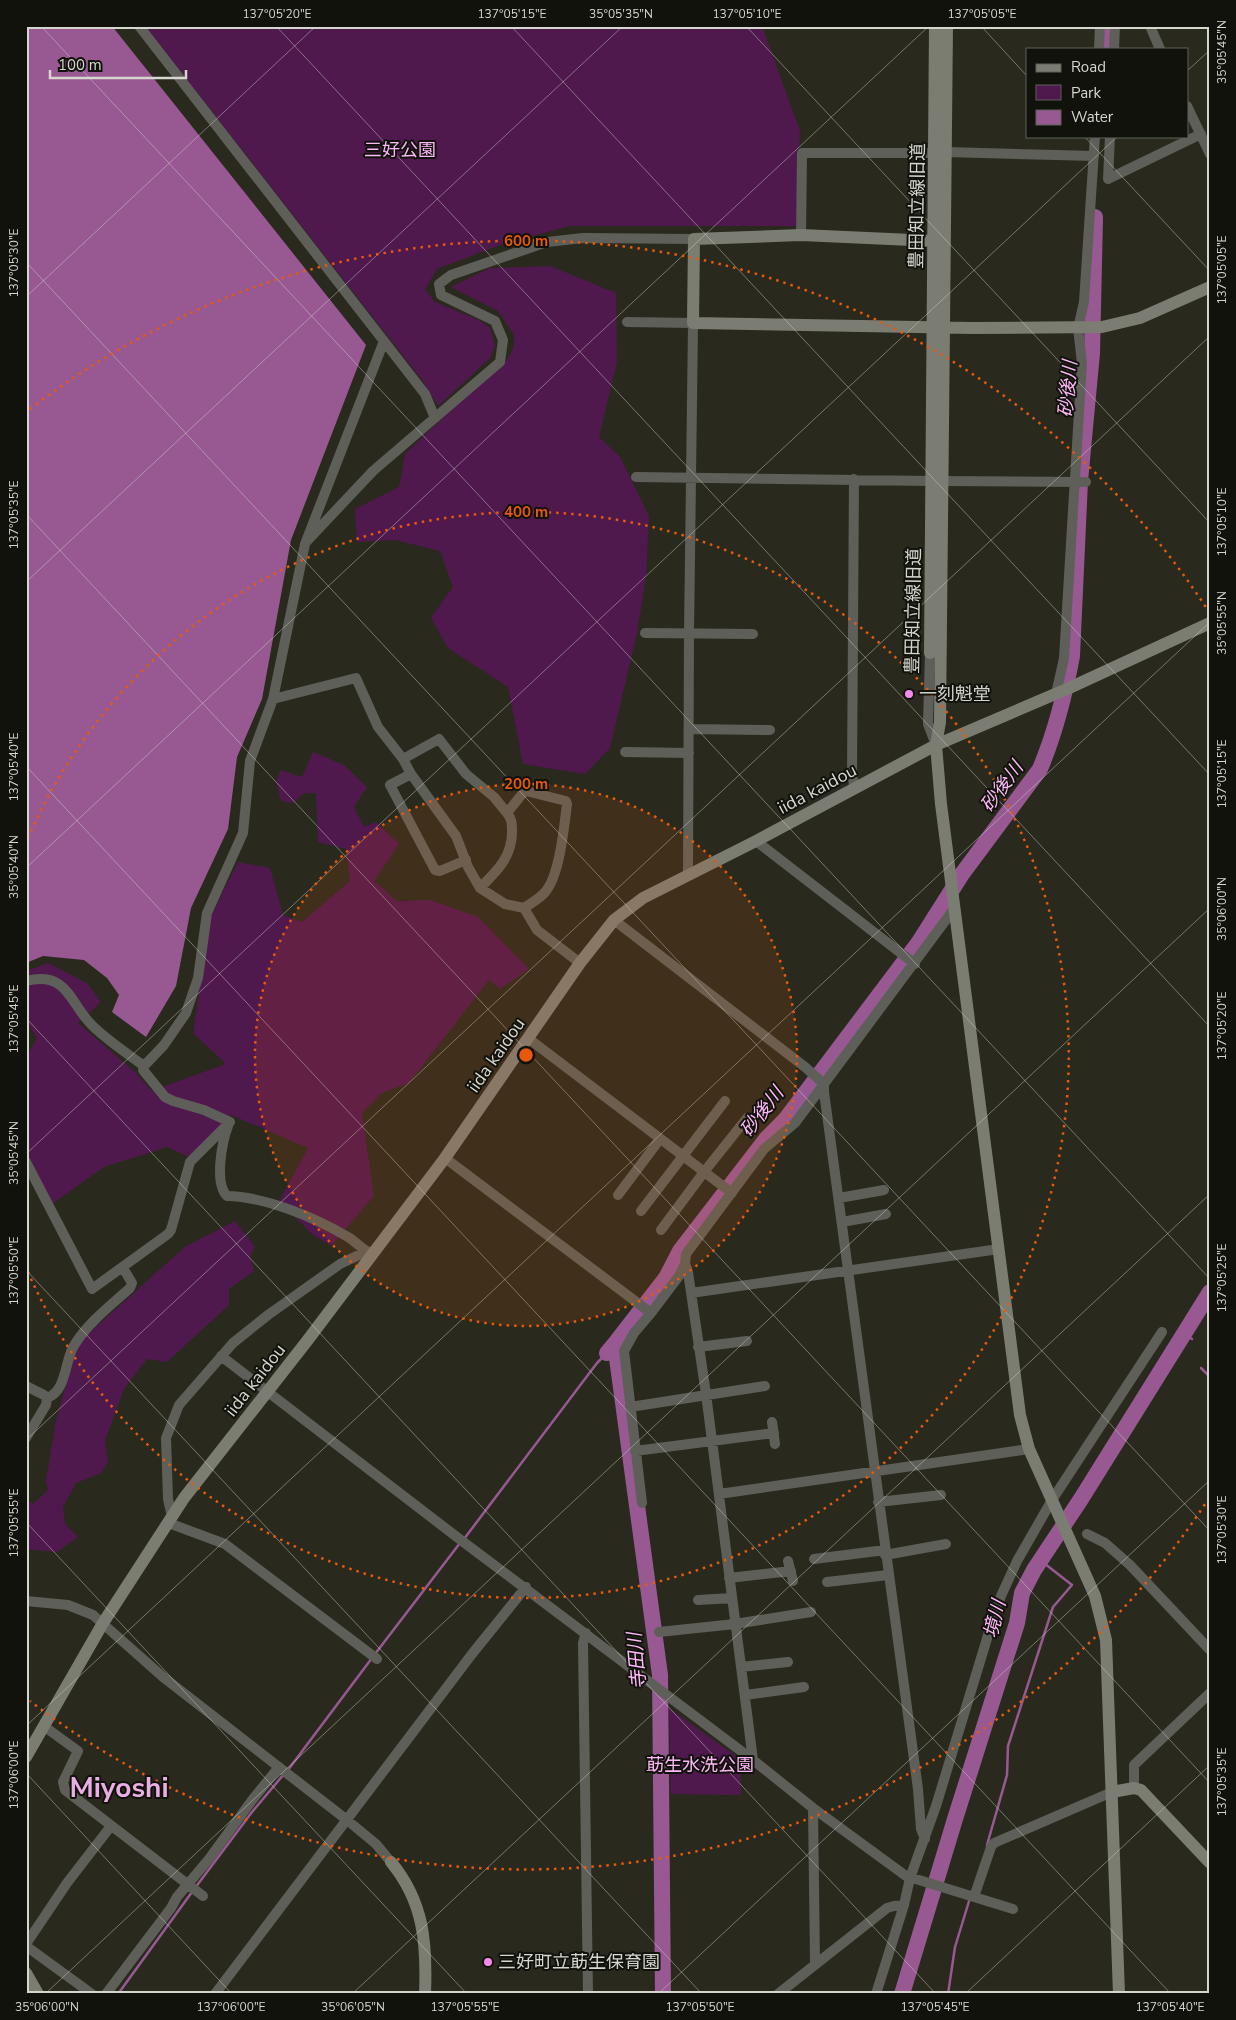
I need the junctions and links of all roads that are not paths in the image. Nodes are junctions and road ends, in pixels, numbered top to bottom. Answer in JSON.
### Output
{"nodes":[{"id":1,"x":139,"y":26,"type":"edge"},
{"id":2,"x":936,"y":26,"type":"edge"},
{"id":3,"x":947,"y":26,"type":"edge"},
{"id":4,"x":1100,"y":26,"type":"edge"},
{"id":5,"x":1115,"y":26,"type":"edge"},
{"id":6,"x":1150,"y":26,"type":"edge"},
{"id":7,"x":1099,"y":48,"type":"edge"},
{"id":8,"x":1114,"y":48,"type":"edge"},
{"id":9,"x":1160,"y":48,"type":"edge"},
{"id":10,"x":1188,"y":108,"type":"edge"},
{"id":11,"x":1201,"y":134,"type":"junction"},
{"id":12,"x":1095,"y":138,"type":"edge"},
{"id":13,"x":1110,"y":138,"type":"edge"},
{"id":14,"x":941,"y":153,"type":"junction"},
{"id":15,"x":1210,"y":154,"type":"edge"},
{"id":16,"x":1094,"y":156,"type":"junction"},
{"id":17,"x":801,"y":235,"type":"junction"},
{"id":18,"x":694,"y":239,"type":"junction"},
{"id":19,"x":934,"y":241,"type":"junction"},
{"id":20,"x":1210,"y":287,"type":"edge"},
{"id":21,"x":627,"y":322,"type":"dead end"},
{"id":22,"x":693,"y":323,"type":"junction"},
{"id":23,"x":939,"y":326,"type":"junction"},
{"id":24,"x":1078,"y":328,"type":"junction"},
{"id":25,"x":384,"y":342,"type":"junction"},
{"id":26,"x":435,"y":418,"type":"junction"},
{"id":27,"x":691,"y":476,"type":"junction"},
{"id":28,"x":636,"y":477,"type":"dead end"},
{"id":29,"x":854,"y":479,"type":"junction"},
{"id":30,"x":937,"y":481,"type":"junction"},
{"id":31,"x":1082,"y":482,"type":"junction"},
{"id":32,"x":305,"y":544,"type":"junction"},
{"id":33,"x":1210,"y":623,"type":"edge"},
{"id":34,"x":689,"y":632,"type":"junction"},
{"id":35,"x":645,"y":633,"type":"dead end"},
{"id":36,"x":753,"y":634,"type":"dead end"},
{"id":37,"x":930,"y":653,"type":"joint"},
{"id":38,"x":1061,"y":691,"type":"junction"},
{"id":39,"x":273,"y":699,"type":"junction"},
{"id":40,"x":689,"y":729,"type":"junction"},
{"id":41,"x":770,"y":730,"type":"dead end"},
{"id":42,"x":936,"y":745,"type":"junction"},
{"id":43,"x":625,"y":752,"type":"dead end"},
{"id":44,"x":689,"y":753,"type":"junction"},
{"id":45,"x":403,"y":759,"type":"junction"},
{"id":46,"x":411,"y":774,"type":"junction"},
{"id":47,"x":854,"y":789,"type":"junction"},
{"id":48,"x":507,"y":813,"type":"junction"},
{"id":49,"x":756,"y":841,"type":"junction"},
{"id":50,"x":466,"y":860,"type":"junction"},
{"id":51,"x":688,"y":875,"type":"junction"},
{"id":52,"x":480,"y":888,"type":"junction"},
{"id":53,"x":953,"y":905,"type":"junction"},
{"id":54,"x":524,"y":908,"type":"junction"},
{"id":55,"x":614,"y":920,"type":"junction"},
{"id":56,"x":913,"y":962,"type":"junction"},
{"id":57,"x":580,"y":963,"type":"junction"},
{"id":58,"x":26,"y":981,"type":"edge"},
{"id":59,"x":529,"y":1039,"type":"junction"},
{"id":60,"x":144,"y":1066,"type":"junction"},
{"id":61,"x":823,"y":1083,"type":"junction"},
{"id":62,"x":725,"y":1101,"type":"dead end"},
{"id":63,"x":747,"y":1118,"type":"dead end"},
{"id":64,"x":230,"y":1122,"type":"junction"},
{"id":65,"x":660,"y":1139,"type":"junction"},
{"id":66,"x":684,"y":1157,"type":"junction"},
{"id":67,"x":445,"y":1158,"type":"junction"},
{"id":68,"x":26,"y":1162,"type":"edge"},
{"id":69,"x":704,"y":1172,"type":"junction"},
{"id":70,"x":30,"y":1177,"type":"edge"},
{"id":71,"x":884,"y":1190,"type":"dead end"},
{"id":72,"x":731,"y":1192,"type":"junction"},
{"id":73,"x":618,"y":1195,"type":"dead end"},
{"id":74,"x":839,"y":1198,"type":"junction"},
{"id":75,"x":641,"y":1212,"type":"dead end"},
{"id":76,"x":886,"y":1214,"type":"dead end"},
{"id":77,"x":842,"y":1222,"type":"junction"},
{"id":78,"x":661,"y":1230,"type":"dead end"},
{"id":79,"x":999,"y":1249,"type":"junction"},
{"id":80,"x":370,"y":1253,"type":"junction"},
{"id":81,"x":685,"y":1264,"type":"junction"},
{"id":82,"x":123,"y":1268,"type":"junction"},
{"id":83,"x":848,"y":1270,"type":"junction"},
{"id":84,"x":691,"y":1293,"type":"junction"},
{"id":85,"x":649,"y":1312,"type":"junction"},
{"id":86,"x":1162,"y":1332,"type":"dead end"},
{"id":87,"x":747,"y":1341,"type":"dead end"},
{"id":88,"x":698,"y":1347,"type":"junction"},
{"id":89,"x":221,"y":1356,"type":"junction"},
{"id":90,"x":26,"y":1386,"type":"edge"},
{"id":91,"x":765,"y":1386,"type":"dead end"},
{"id":92,"x":269,"y":1391,"type":"junction"},
{"id":93,"x":706,"y":1394,"type":"junction"},
{"id":94,"x":47,"y":1398,"type":"junction"},
{"id":95,"x":630,"y":1407,"type":"junction"},
{"id":96,"x":772,"y":1422,"type":"dead end"},
{"id":97,"x":774,"y":1433,"type":"junction"},
{"id":98,"x":26,"y":1438,"type":"edge"},
{"id":99,"x":712,"y":1440,"type":"junction"},
{"id":100,"x":776,"y":1444,"type":"dead end"},
{"id":101,"x":1029,"y":1449,"type":"junction"},
{"id":102,"x":635,"y":1450,"type":"junction"},
{"id":103,"x":875,"y":1470,"type":"junction"},
{"id":104,"x":719,"y":1494,"type":"junction"},
{"id":105,"x":941,"y":1496,"type":"dead end"},
{"id":106,"x":1052,"y":1500,"type":"junction"},
{"id":107,"x":878,"y":1502,"type":"junction"},
{"id":108,"x":642,"y":1503,"type":"dead end"},
{"id":109,"x":170,"y":1519,"type":"junction"},
{"id":110,"x":1087,"y":1534,"type":"dead end"},
{"id":111,"x":946,"y":1544,"type":"dead end"},
{"id":112,"x":885,"y":1552,"type":"junction"},
{"id":113,"x":814,"y":1559,"type":"dead end"},
{"id":114,"x":790,"y":1571,"type":"dead end"},
{"id":115,"x":888,"y":1575,"type":"junction"},
{"id":116,"x":729,"y":1578,"type":"junction"},
{"id":117,"x":827,"y":1582,"type":"dead end"},
{"id":118,"x":526,"y":1588,"type":"junction"},
{"id":119,"x":732,"y":1598,"type":"junction"},
{"id":120,"x":698,"y":1600,"type":"dead end"},
{"id":121,"x":26,"y":1601,"type":"edge"},
{"id":122,"x":812,"y":1612,"type":"dead end"},
{"id":123,"x":103,"y":1623,"type":"junction"},
{"id":124,"x":735,"y":1624,"type":"junction"},
{"id":125,"x":659,"y":1632,"type":"dead end"},
{"id":126,"x":586,"y":1633,"type":"junction"},
{"id":127,"x":1210,"y":1650,"type":"edge"},
{"id":128,"x":377,"y":1660,"type":"dead end"},
{"id":129,"x":788,"y":1662,"type":"dead end"},
{"id":130,"x":741,"y":1667,"type":"junction"},
{"id":131,"x":804,"y":1687,"type":"dead end"},
{"id":132,"x":1210,"y":1693,"type":"edge"},
{"id":133,"x":744,"y":1695,"type":"junction"},
{"id":134,"x":44,"y":1726,"type":"junction"},
{"id":135,"x":26,"y":1757,"type":"edge"},
{"id":136,"x":753,"y":1760,"type":"junction"},
{"id":137,"x":279,"y":1767,"type":"junction"},
{"id":138,"x":1134,"y":1788,"type":"junction"},
{"id":139,"x":1112,"y":1792,"type":"junction"},
{"id":140,"x":813,"y":1808,"type":"junction"},
{"id":141,"x":347,"y":1820,"type":"junction"},
{"id":142,"x":111,"y":1826,"type":"junction"},
{"id":143,"x":925,"y":1839,"type":"junction"},
{"id":144,"x":391,"y":1862,"type":"joint"},
{"id":145,"x":1210,"y":1863,"type":"edge"},
{"id":146,"x":913,"y":1879,"type":"junction"},
{"id":147,"x":188,"y":1884,"type":"junction"},
{"id":148,"x":203,"y":1895,"type":"dead end"},
{"id":149,"x":974,"y":1898,"type":"junction"},
{"id":150,"x":904,"y":1906,"type":"junction"},
{"id":151,"x":1013,"y":1909,"type":"dead end"},
{"id":152,"x":26,"y":1945,"type":"edge"},
{"id":153,"x":815,"y":1964,"type":"junction"},
{"id":154,"x":26,"y":1973,"type":"edge"},
{"id":155,"x":38,"y":1994,"type":"edge"},
{"id":156,"x":92,"y":1994,"type":"edge"},
{"id":157,"x":106,"y":1994,"type":"edge"},
{"id":158,"x":215,"y":1994,"type":"edge"},
{"id":159,"x":425,"y":1994,"type":"edge"},
{"id":160,"x":588,"y":1994,"type":"edge"},
{"id":161,"x":778,"y":1994,"type":"edge"},
{"id":162,"x":876,"y":1994,"type":"edge"},
{"id":163,"x":1118,"y":1994,"type":"edge"}],
"edges":[{"from":1,"to":25,"type":"street"},
{"from":2,"to":14,"type":"street","name":"豊田知立線旧道"},
{"from":3,"to":14,"type":"street","name":"豊田知立線旧道"},
{"from":4,"to":7,"type":"street"},
{"from":5,"to":8,"type":"street"},
{"from":6,"to":9,"type":"street"},
{"from":10,"to":11,"type":"street"},
{"from":11,"to":13,"type":"street"},
{"from":11,"to":15,"type":"street"},
{"from":12,"to":16,"type":"street"},
{"from":14,"to":16,"type":"street"},
{"from":14,"to":17,"type":"street"},
{"from":14,"to":19,"type":"street","name":"豊田知立線旧道"},
{"from":14,"to":23,"type":"street","name":"豊田知立線旧道"},
{"from":16,"to":24,"type":"street"},
{"from":17,"to":18,"type":"street"},
{"from":17,"to":19,"type":"street"},
{"from":18,"to":22,"type":"street"},
{"from":18,"to":26,"type":"street"},
{"from":19,"to":23,"type":"street","name":"豊田知立線旧道"},
{"from":20,"to":24,"type":"street"},
{"from":21,"to":22,"type":"street"},
{"from":22,"to":23,"type":"street"},
{"from":22,"to":27,"type":"street"},
{"from":23,"to":24,"type":"street"},
{"from":23,"to":30,"type":"street","name":"豊田知立線旧道"},
{"from":24,"to":31,"type":"street"},
{"from":25,"to":26,"type":"street"},
{"from":25,"to":32,"type":"street"},
{"from":26,"to":32,"type":"street"},
{"from":27,"to":28,"type":"street"},
{"from":27,"to":29,"type":"street"},
{"from":27,"to":34,"type":"street"},
{"from":29,"to":30,"type":"street"},
{"from":29,"to":47,"type":"street"},
{"from":30,"to":31,"type":"street"},
{"from":30,"to":37,"type":"street","name":"豊田知立線旧道"},
{"from":30,"to":42,"type":"street","name":"豊田知立線旧道"},
{"from":31,"to":38,"type":"street"},
{"from":32,"to":39,"type":"street"},
{"from":33,"to":38,"type":"street","name":"iida kaidou"},
{"from":34,"to":35,"type":"street"},
{"from":34,"to":36,"type":"street"},
{"from":34,"to":40,"type":"street"},
{"from":37,"to":42,"type":"street","name":"豊田知立線旧道"},
{"from":38,"to":42,"type":"street","name":"iida kaidou"},
{"from":39,"to":45,"type":"street"},
{"from":39,"to":60,"type":"street"},
{"from":40,"to":41,"type":"street"},
{"from":40,"to":44,"type":"street"},
{"from":42,"to":47,"type":"street","name":"iida kaidou"},
{"from":42,"to":53,"type":"street"},
{"from":43,"to":44,"type":"street"},
{"from":44,"to":51,"type":"street"},
{"from":45,"to":46,"type":"street"},
{"from":45,"to":48,"type":"street"},
{"from":46,"to":50,"type":"street"},
{"from":46,"to":50,"type":"street"},
{"from":47,"to":49,"type":"street","name":"iida kaidou"},
{"from":48,"to":52,"type":"street"},
{"from":48,"to":54,"type":"street"},
{"from":49,"to":51,"type":"street","name":"iida kaidou"},
{"from":49,"to":56,"type":"street"},
{"from":50,"to":52,"type":"street"},
{"from":51,"to":55,"type":"street","name":"iida kaidou"},
{"from":52,"to":54,"type":"street"},
{"from":53,"to":56,"type":"street"},
{"from":53,"to":79,"type":"street"},
{"from":54,"to":57,"type":"street"},
{"from":55,"to":57,"type":"street","name":"iida kaidou"},
{"from":55,"to":61,"type":"street"},
{"from":56,"to":61,"type":"street"},
{"from":57,"to":59,"type":"street","name":"iida kaidou"},
{"from":58,"to":60,"type":"street"},
{"from":59,"to":65,"type":"street"},
{"from":59,"to":67,"type":"street","name":"iida kaidou"},
{"from":60,"to":64,"type":"street"},
{"from":61,"to":72,"type":"street"},
{"from":61,"to":74,"type":"street"},
{"from":62,"to":66,"type":"street"},
{"from":63,"to":69,"type":"street"},
{"from":64,"to":80,"type":"street"},
{"from":64,"to":82,"type":"street"},
{"from":65,"to":66,"type":"street"},
{"from":65,"to":73,"type":"street"},
{"from":66,"to":69,"type":"street"},
{"from":66,"to":75,"type":"street"},
{"from":67,"to":80,"type":"street","name":"iida kaidou"},
{"from":67,"to":85,"type":"street"},
{"from":68,"to":70,"type":"street"},
{"from":69,"to":72,"type":"street"},
{"from":69,"to":78,"type":"street"},
{"from":70,"to":82,"type":"street"},
{"from":71,"to":74,"type":"street"},
{"from":72,"to":81,"type":"street"},
{"from":74,"to":77,"type":"street"},
{"from":76,"to":77,"type":"street"},
{"from":77,"to":83,"type":"street"},
{"from":79,"to":83,"type":"street"},
{"from":79,"to":101,"type":"street"},
{"from":80,"to":89,"type":"street"},
{"from":80,"to":92,"type":"street","name":"iida kaidou"},
{"from":81,"to":84,"type":"street"},
{"from":81,"to":85,"type":"street"},
{"from":82,"to":94,"type":"street"},
{"from":83,"to":84,"type":"street"},
{"from":83,"to":103,"type":"street"},
{"from":84,"to":88,"type":"street"},
{"from":85,"to":95,"type":"street"},
{"from":86,"to":106,"type":"street"},
{"from":87,"to":88,"type":"street"},
{"from":88,"to":93,"type":"street"},
{"from":89,"to":92,"type":"street"},
{"from":89,"to":109,"type":"street"},
{"from":90,"to":94,"type":"street"},
{"from":91,"to":93,"type":"street"},
{"from":92,"to":109,"type":"street","name":"iida kaidou"},
{"from":92,"to":118,"type":"street"},
{"from":93,"to":95,"type":"street"},
{"from":93,"to":99,"type":"street"},
{"from":94,"to":98,"type":"street"},
{"from":95,"to":102,"type":"street"},
{"from":96,"to":97,"type":"street"},
{"from":97,"to":99,"type":"street"},
{"from":97,"to":100,"type":"street"},
{"from":99,"to":102,"type":"street"},
{"from":99,"to":104,"type":"street"},
{"from":101,"to":103,"type":"street"},
{"from":101,"to":106,"type":"street"},
{"from":102,"to":108,"type":"street"},
{"from":103,"to":104,"type":"street"},
{"from":103,"to":107,"type":"street"},
{"from":104,"to":116,"type":"street"},
{"from":105,"to":107,"type":"street"},
{"from":106,"to":139,"type":"street"},
{"from":106,"to":143,"type":"street"},
{"from":107,"to":112,"type":"street"},
{"from":109,"to":123,"type":"street","name":"iida kaidou"},
{"from":109,"to":128,"type":"street"},
{"from":110,"to":127,"type":"street"},
{"from":111,"to":112,"type":"street"},
{"from":112,"to":113,"type":"street"},
{"from":112,"to":115,"type":"street"},
{"from":114,"to":116,"type":"street"},
{"from":115,"to":117,"type":"street"},
{"from":115,"to":143,"type":"street"},
{"from":116,"to":119,"type":"street"},
{"from":118,"to":126,"type":"street"},
{"from":118,"to":141,"type":"street"},
{"from":119,"to":120,"type":"street"},
{"from":119,"to":124,"type":"street"},
{"from":121,"to":123,"type":"street"},
{"from":122,"to":124,"type":"street"},
{"from":123,"to":134,"type":"street","name":"iida kaidou"},
{"from":123,"to":137,"type":"street"},
{"from":124,"to":125,"type":"street"},
{"from":124,"to":130,"type":"street"},
{"from":126,"to":136,"type":"street"},
{"from":126,"to":160,"type":"street"},
{"from":129,"to":130,"type":"street"},
{"from":130,"to":133,"type":"street"},
{"from":131,"to":133,"type":"street"},
{"from":132,"to":138,"type":"street"},
{"from":133,"to":136,"type":"street"},
{"from":134,"to":135,"type":"street","name":"iida kaidou"},
{"from":134,"to":142,"type":"street"},
{"from":136,"to":140,"type":"street"},
{"from":137,"to":141,"type":"street"},
{"from":137,"to":147,"type":"street"},
{"from":138,"to":139,"type":"street"},
{"from":138,"to":145,"type":"street"},
{"from":139,"to":149,"type":"street"},
{"from":139,"to":163,"type":"street"},
{"from":140,"to":146,"type":"street"},
{"from":140,"to":153,"type":"street"},
{"from":141,"to":144,"type":"street"},
{"from":141,"to":158,"type":"street"},
{"from":142,"to":147,"type":"street"},
{"from":142,"to":152,"type":"street"},
{"from":143,"to":146,"type":"street"},
{"from":144,"to":159,"type":"street"},
{"from":146,"to":149,"type":"street"},
{"from":146,"to":150,"type":"street"},
{"from":147,"to":148,"type":"street"},
{"from":147,"to":157,"type":"street"},
{"from":149,"to":151,"type":"street"},
{"from":150,"to":153,"type":"street"},
{"from":150,"to":162,"type":"street"},
{"from":152,"to":156,"type":"street"},
{"from":153,"to":161,"type":"street"},
{"from":154,"to":155,"type":"street"}]}
